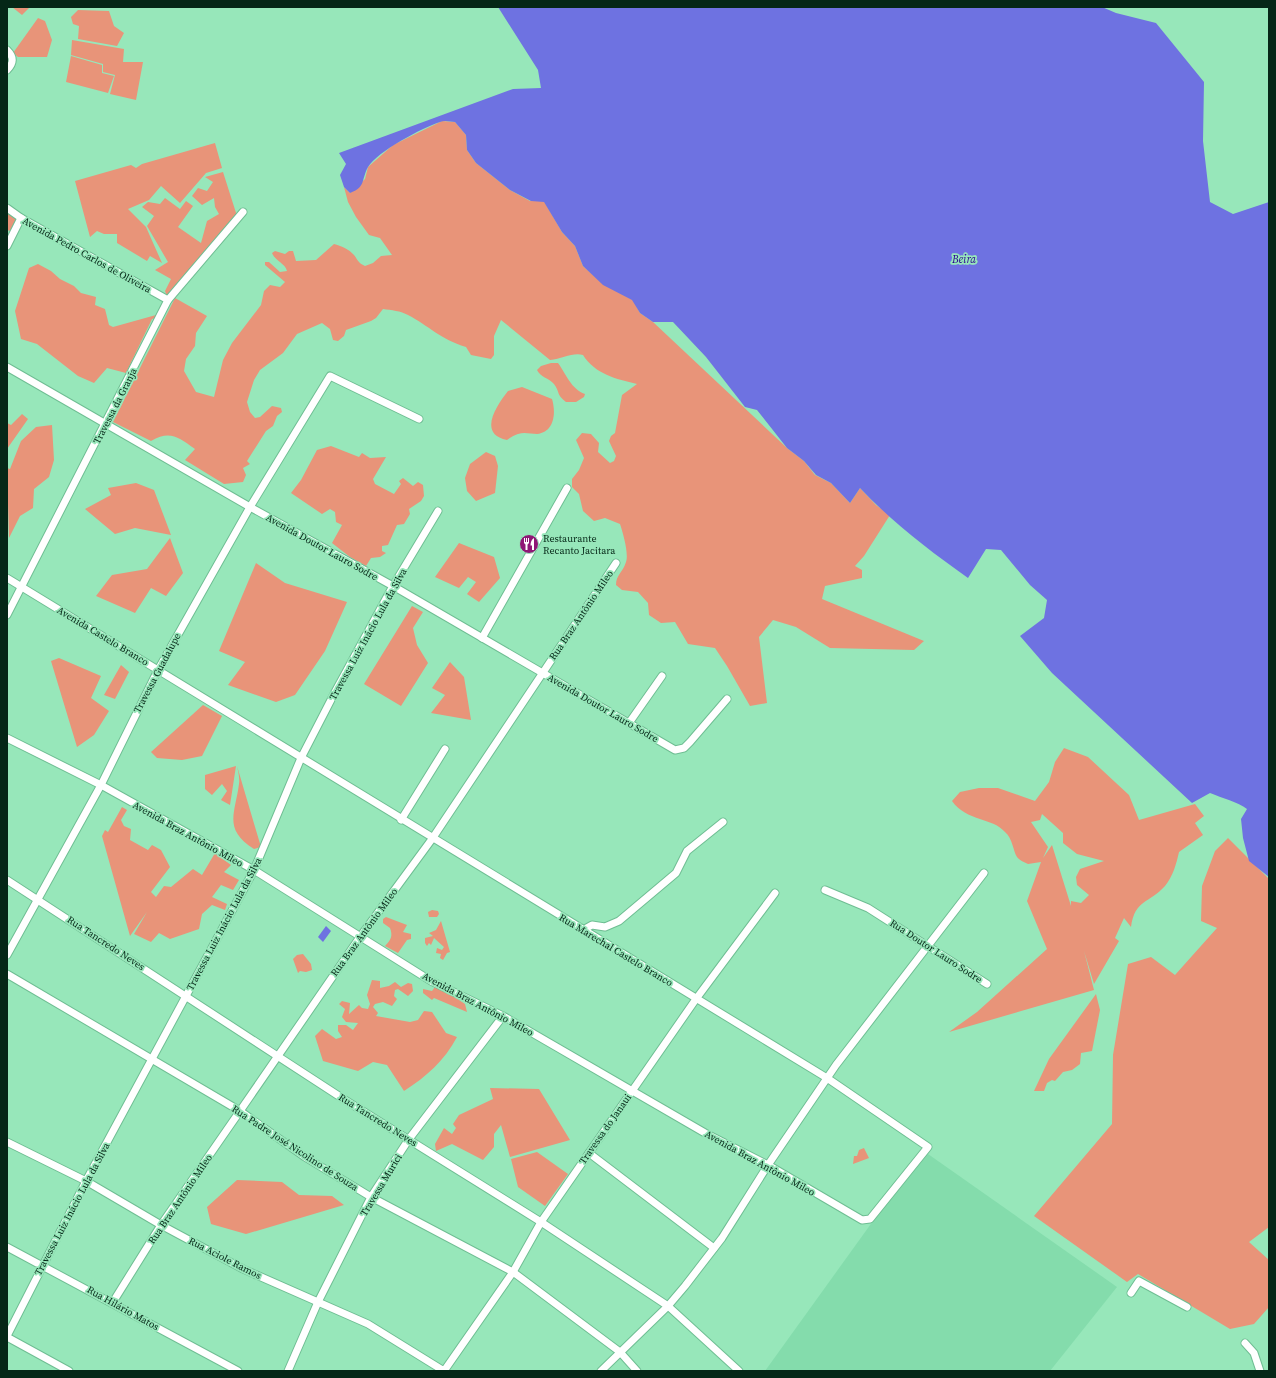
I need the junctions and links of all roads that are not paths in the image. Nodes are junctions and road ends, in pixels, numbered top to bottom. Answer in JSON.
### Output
{"nodes":[{"id":1,"x":7,"y":50,"type":"edge"},
{"id":2,"x":7,"y":70,"type":"edge"},
{"id":3,"x":7,"y":208,"type":"edge"},
{"id":4,"x":244,"y":212,"type":"dead end"},
{"id":5,"x":21,"y":218,"type":"junction"},
{"id":6,"x":7,"y":246,"type":"edge"},
{"id":7,"x":168,"y":300,"type":"junction"},
{"id":8,"x":7,"y":367,"type":"edge"},
{"id":9,"x":418,"y":419,"type":"dead end"},
{"id":10,"x":106,"y":423,"type":"junction"},
{"id":11,"x":567,"y":488,"type":"dead end"},
{"id":12,"x":250,"y":507,"type":"junction"},
{"id":13,"x":438,"y":511,"type":"dead end"},
{"id":14,"x":616,"y":563,"type":"dead end"},
{"id":15,"x":7,"y":578,"type":"edge"},
{"id":16,"x":21,"y":586,"type":"junction"},
{"id":17,"x":393,"y":586,"type":"junction"},
{"id":18,"x":7,"y":614,"type":"edge"},
{"id":19,"x":482,"y":638,"type":"junction"},
{"id":20,"x":158,"y":670,"type":"junction"},
{"id":21,"x":542,"y":673,"type":"junction"},
{"id":22,"x":662,"y":676,"type":"dead end"},
{"id":23,"x":727,"y":699,"type":"dead end"},
{"id":24,"x":628,"y":723,"type":"junction"},
{"id":25,"x":7,"y":738,"type":"edge"},
{"id":26,"x":445,"y":749,"type":"dead end"},
{"id":27,"x":301,"y":758,"type":"junction"},
{"id":28,"x":101,"y":785,"type":"junction"},
{"id":29,"x":401,"y":820,"type":"junction"},
{"id":30,"x":723,"y":822,"type":"dead end"},
{"id":31,"x":432,"y":839,"type":"junction"},
{"id":32,"x":254,"y":870,"type":"junction"},
{"id":33,"x":984,"y":873,"type":"dead end"},
{"id":34,"x":7,"y":880,"type":"edge"},
{"id":35,"x":825,"y":890,"type":"dead end"},
{"id":36,"x":775,"y":894,"type":"dead end"},
{"id":37,"x":37,"y":899,"type":"junction"},
{"id":38,"x":583,"y":930,"type":"junction"},
{"id":39,"x":360,"y":937,"type":"junction"},
{"id":40,"x":927,"y":945,"type":"junction"},
{"id":41,"x":7,"y":955,"type":"edge"},
{"id":42,"x":7,"y":974,"type":"edge"},
{"id":43,"x":987,"y":984,"type":"dead end"},
{"id":44,"x":186,"y":995,"type":"junction"},
{"id":45,"x":696,"y":998,"type":"junction"},
{"id":46,"x":503,"y":1016,"type":"junction"},
{"id":47,"x":279,"y":1056,"type":"junction"},
{"id":48,"x":152,"y":1058,"type":"junction"},
{"id":49,"x":827,"y":1078,"type":"junction"},
{"id":50,"x":632,"y":1090,"type":"junction"},
{"id":51,"x":240,"y":1111,"type":"junction"},
{"id":52,"x":409,"y":1139,"type":"junction"},
{"id":53,"x":7,"y":1142,"type":"edge"},
{"id":54,"x":928,"y":1147,"type":"joint"},
{"id":55,"x":589,"y":1153,"type":"junction"},
{"id":56,"x":768,"y":1165,"type":"junction"},
{"id":57,"x":86,"y":1181,"type":"junction"},
{"id":58,"x":371,"y":1197,"type":"junction"},
{"id":59,"x":541,"y":1222,"type":"junction"},
{"id":60,"x":161,"y":1226,"type":"junction"},
{"id":61,"x":7,"y":1247,"type":"edge"},
{"id":62,"x":714,"y":1248,"type":"junction"},
{"id":63,"x":42,"y":1265,"type":"junction"},
{"id":64,"x":513,"y":1272,"type":"junction"},
{"id":65,"x":1131,"y":1293,"type":"dead end"},
{"id":66,"x":113,"y":1302,"type":"junction"},
{"id":67,"x":318,"y":1302,"type":"junction"},
{"id":68,"x":668,"y":1306,"type":"junction"},
{"id":69,"x":1187,"y":1307,"type":"dead end"},
{"id":70,"x":7,"y":1336,"type":"edge"},
{"id":71,"x":1245,"y":1343,"type":"dead end"},
{"id":72,"x":620,"y":1352,"type":"junction"},
{"id":73,"x":68,"y":1371,"type":"edge"},
{"id":74,"x":238,"y":1371,"type":"edge"},
{"id":75,"x":288,"y":1371,"type":"edge"},
{"id":76,"x":444,"y":1371,"type":"edge"},
{"id":77,"x":601,"y":1371,"type":"edge"},
{"id":78,"x":637,"y":1371,"type":"edge"},
{"id":79,"x":739,"y":1371,"type":"edge"},
{"id":80,"x":1260,"y":1371,"type":"edge"}],
"edges":[{"from":1,"to":2,"type":"street"},
{"from":3,"to":5,"type":"street","name":"Avenida Pedro Carlos de Oliveira"},
{"from":4,"to":7,"type":"street","name":"Travessa da Granja"},
{"from":5,"to":6,"type":"street"},
{"from":5,"to":7,"type":"street","name":"Avenida Pedro Carlos de Oliveira"},
{"from":7,"to":10,"type":"street","name":"Travessa da Granja"},
{"from":8,"to":10,"type":"street","name":"Avenida Doutor Lauro Sodre"},
{"from":9,"to":12,"type":"street","name":"Travessa Guadalupe"},
{"from":10,"to":12,"type":"street","name":"Avenida Doutor Lauro Sodre"},
{"from":10,"to":16,"type":"street","name":"Travessa da Granja"},
{"from":11,"to":19,"type":"street"},
{"from":12,"to":17,"type":"street","name":"Avenida Doutor Lauro Sodre"},
{"from":12,"to":20,"type":"street","name":"Travessa Guadalupe"},
{"from":13,"to":17,"type":"street","name":"Travessa Luiz Inácio Lula da Silva"},
{"from":14,"to":21,"type":"street","name":"Rua Braz Antônio Mileo"},
{"from":15,"to":16,"type":"street","name":"Avenida Castelo Branco"},
{"from":16,"to":18,"type":"street","name":"Travessa da Granja"},
{"from":16,"to":20,"type":"street","name":"Avenida Castelo Branco"},
{"from":17,"to":19,"type":"street","name":"Avenida Doutor Lauro Sodre"},
{"from":17,"to":27,"type":"street","name":"Travessa Luiz Inácio Lula da Silva"},
{"from":19,"to":21,"type":"street","name":"Avenida Doutor Lauro Sodre"},
{"from":20,"to":27,"type":"street","name":"Avenida Castelo Branco"},
{"from":20,"to":28,"type":"street","name":"Travessa Guadalupe"},
{"from":21,"to":24,"type":"street","name":"Avenida Doutor Lauro Sodre"},
{"from":21,"to":31,"type":"street","name":"Rua Braz Antônio Mileo"},
{"from":22,"to":24,"type":"street"},
{"from":23,"to":24,"type":"street","name":"Avenida Doutor Lauro Sodre"},
{"from":25,"to":28,"type":"street","name":"Avenida Braz Antônio Mileo"},
{"from":26,"to":29,"type":"street"},
{"from":27,"to":29,"type":"street","name":"Rua Marechal Castelo Branco"},
{"from":27,"to":32,"type":"street","name":"Travessa Luiz Inácio Lula da Silva"},
{"from":28,"to":32,"type":"street","name":"Avenida Braz Antônio Mileo"},
{"from":28,"to":37,"type":"street","name":"Travessa Guadalupe"},
{"from":29,"to":31,"type":"street","name":"Rua Marechal Castelo Branco"},
{"from":30,"to":38,"type":"street"},
{"from":31,"to":38,"type":"street","name":"Rua Marechal Castelo Branco"},
{"from":31,"to":39,"type":"street","name":"Rua Braz Antônio Mileo"},
{"from":32,"to":39,"type":"street","name":"Avenida Braz Antônio Mileo"},
{"from":32,"to":44,"type":"street","name":"Travessa Luiz Inácio Lula da Silva"},
{"from":33,"to":40,"type":"street"},
{"from":34,"to":37,"type":"street","name":"Rua Tancredo Neves"},
{"from":35,"to":40,"type":"street","name":"Rua Doutor Lauro Sodre"},
{"from":36,"to":45,"type":"street","name":"Travessa do Janaui"},
{"from":37,"to":41,"type":"street","name":"Travessa Guadalupe"},
{"from":37,"to":44,"type":"street","name":"Rua Tancredo Neves"},
{"from":38,"to":45,"type":"street","name":"Rua Marechal Castelo Branco"},
{"from":39,"to":46,"type":"street","name":"Avenida Braz Antônio Mileo"},
{"from":39,"to":47,"type":"street","name":"Rua Braz Antônio Mileo"},
{"from":40,"to":43,"type":"street","name":"Rua Doutor Lauro Sodre"},
{"from":40,"to":49,"type":"street"},
{"from":42,"to":48,"type":"street","name":"Rua Padre José Nicolino de Souza"},
{"from":44,"to":47,"type":"street","name":"Rua Tancredo Neves"},
{"from":44,"to":48,"type":"street","name":"Travessa Luiz Inácio Lula da Silva"},
{"from":45,"to":49,"type":"street","name":"Rua Marechal Castelo Branco"},
{"from":45,"to":50,"type":"street","name":"Travessa do Janaui"},
{"from":46,"to":50,"type":"street","name":"Avenida Braz Antônio Mileo"},
{"from":46,"to":52,"type":"street","name":"Travessa Murici"},
{"from":47,"to":51,"type":"street","name":"Rua Braz Antônio Mileo"},
{"from":47,"to":52,"type":"street","name":"Rua Tancredo Neves"},
{"from":48,"to":51,"type":"street","name":"Rua Padre José Nicolino de Souza"},
{"from":48,"to":57,"type":"street","name":"Travessa Luiz Inácio Lula da Silva"},
{"from":49,"to":54,"type":"street","name":"Rua Marechal Castelo Branco"},
{"from":49,"to":56,"type":"street"},
{"from":50,"to":55,"type":"street","name":"Travessa do Janaui"},
{"from":50,"to":56,"type":"street","name":"Avenida Braz Antônio Mileo"},
{"from":51,"to":58,"type":"street","name":"Rua Padre José Nicolino de Souza"},
{"from":51,"to":60,"type":"street","name":"Rua Braz Antônio Mileo"},
{"from":52,"to":58,"type":"street","name":"Travessa Murici"},
{"from":52,"to":59,"type":"street","name":"Rua Tancredo Neves"},
{"from":53,"to":57,"type":"street","name":"Rua Aciole Ramos"},
{"from":54,"to":56,"type":"street","name":"Avenida Braz Antônio Mileo"},
{"from":55,"to":59,"type":"street","name":"Travessa do Janaui"},
{"from":55,"to":62,"type":"street"},
{"from":56,"to":62,"type":"street"},
{"from":57,"to":60,"type":"street","name":"Rua Aciole Ramos"},
{"from":57,"to":63,"type":"street","name":"Travessa Luiz Inácio Lula da Silva"},
{"from":58,"to":64,"type":"street","name":"Rua Padre José Nicolino de Souza"},
{"from":58,"to":67,"type":"street","name":"Travessa Murici"},
{"from":59,"to":64,"type":"street","name":"Travessa do Janaui"},
{"from":59,"to":68,"type":"street","name":"Rua Tancredo Neves"},
{"from":60,"to":66,"type":"street","name":"Rua Braz Antônio Mileo"},
{"from":60,"to":67,"type":"street","name":"Rua Aciole Ramos"},
{"from":61,"to":63,"type":"street","name":"Rua Hilário Matos"},
{"from":62,"to":68,"type":"street"},
{"from":63,"to":66,"type":"street","name":"Rua Hilário Matos"},
{"from":63,"to":70,"type":"street","name":"Travessa Luiz Inácio Lula da Silva"},
{"from":64,"to":72,"type":"street","name":"Rua Padre José Nicolino de Souza"},
{"from":64,"to":76,"type":"street","name":"Travessa do Janaui"},
{"from":65,"to":69,"type":"street"},
{"from":66,"to":74,"type":"street","name":"Rua Hilário Matos"},
{"from":67,"to":75,"type":"street","name":"Travessa Murici"},
{"from":67,"to":76,"type":"street","name":"Rua Aciole Ramos"},
{"from":68,"to":72,"type":"street"},
{"from":68,"to":79,"type":"street","name":"Rua Tancredo Neves"},
{"from":70,"to":73,"type":"street"},
{"from":71,"to":80,"type":"street"},
{"from":72,"to":77,"type":"street"},
{"from":72,"to":78,"type":"street","name":"Rua Padre José Nicolino de Souza"}]}
